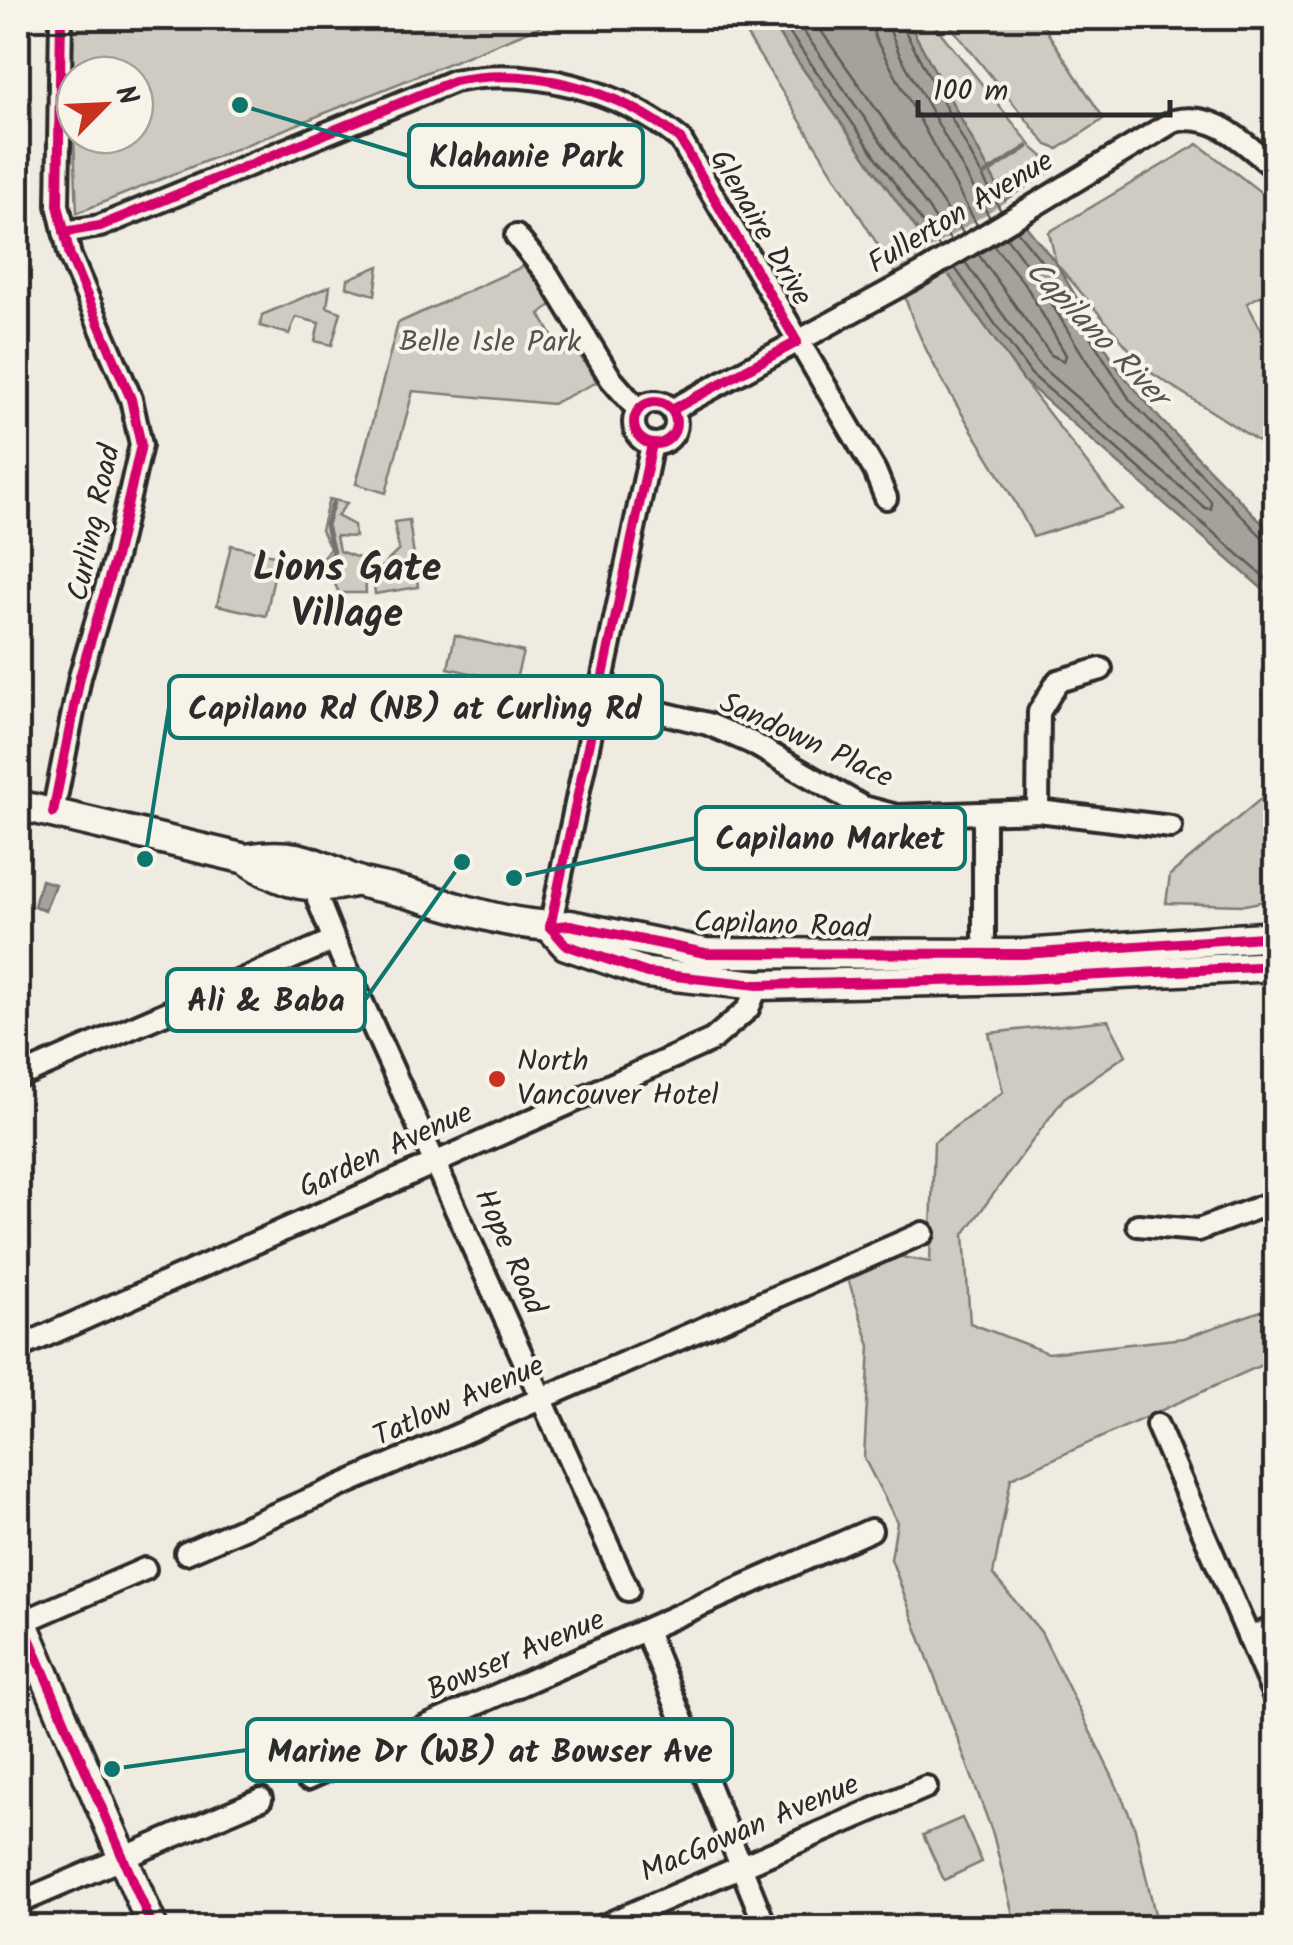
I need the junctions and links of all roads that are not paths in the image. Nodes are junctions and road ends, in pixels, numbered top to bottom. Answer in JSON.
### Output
{"nodes":[{"id":1,"x":61,"y":18,"type":"edge"},
{"id":2,"x":1276,"y":168,"type":"edge"},
{"id":3,"x":516,"y":236,"type":"dead end"},
{"id":4,"x":66,"y":241,"type":"junction"},
{"id":5,"x":797,"y":342,"type":"junction"},
{"id":6,"x":638,"y":410,"type":"junction"},
{"id":7,"x":672,"y":410,"type":"junction"},
{"id":8,"x":652,"y":444,"type":"junction"},
{"id":9,"x":886,"y":498,"type":"dead end"},
{"id":10,"x":1100,"y":669,"type":"dead end"},
{"id":11,"x":596,"y":698,"type":"junction"},
{"id":12,"x":18,"y":805,"type":"edge"},
{"id":13,"x":1038,"y":811,"type":"junction"},
{"id":14,"x":53,"y":813,"type":"junction"},
{"id":15,"x":984,"y":815,"type":"junction"},
{"id":16,"x":1171,"y":827,"type":"dead end"},
{"id":17,"x":246,"y":859,"type":"junction"},
{"id":18,"x":358,"y":881,"type":"junction"},
{"id":19,"x":323,"y":890,"type":"junction"},
{"id":20,"x":550,"y":926,"type":"junction"},
{"id":21,"x":984,"y":936,"type":"dead end"},
{"id":22,"x":1276,"y":936,"type":"edge"},
{"id":23,"x":334,"y":940,"type":"junction"},
{"id":24,"x":910,"y":956,"type":"junction"},
{"id":25,"x":1276,"y":966,"type":"edge"},
{"id":26,"x":758,"y":984,"type":"junction"},
{"id":27,"x":18,"y":1077,"type":"edge"},
{"id":28,"x":436,"y":1162,"type":"junction"},
{"id":29,"x":1276,"y":1201,"type":"edge"},
{"id":30,"x":1138,"y":1224,"type":"dead end"},
{"id":31,"x":923,"y":1233,"type":"dead end"},
{"id":32,"x":18,"y":1348,"type":"edge"},
{"id":33,"x":542,"y":1398,"type":"junction"},
{"id":34,"x":1158,"y":1426,"type":"dead end"},
{"id":35,"x":871,"y":1530,"type":"dead end"},
{"id":36,"x":186,"y":1554,"type":"dead end"},
{"id":37,"x":145,"y":1569,"type":"dead end"},
{"id":38,"x":628,"y":1590,"type":"dead end"},
{"id":39,"x":19,"y":1620,"type":"edge"},
{"id":40,"x":1276,"y":1627,"type":"edge"},
{"id":41,"x":647,"y":1632,"type":"junction"},
{"id":42,"x":1249,"y":1638,"type":"junction"},
{"id":43,"x":1276,"y":1700,"type":"edge"},
{"id":44,"x":307,"y":1779,"type":"dead end"},
{"id":45,"x":926,"y":1786,"type":"dead end"},
{"id":46,"x":260,"y":1799,"type":"dead end"},
{"id":47,"x":124,"y":1857,"type":"junction"},
{"id":48,"x":740,"y":1865,"type":"junction"},
{"id":49,"x":18,"y":1902,"type":"edge"},
{"id":50,"x":154,"y":1928,"type":"edge"},
{"id":51,"x":598,"y":1928,"type":"edge"},
{"id":52,"x":766,"y":1928,"type":"edge"}],
"edges":[{"from":1,"to":4,"type":"street","name":"Curling Road"},
{"from":2,"to":5,"type":"street","name":"Fullerton Avenue"},
{"from":3,"to":6,"type":"street"},
{"from":4,"to":5,"type":"street","name":"Glenaire Drive"},
{"from":4,"to":14,"type":"street","name":"Curling Road"},
{"from":5,"to":7,"type":"street","name":"Fullerton Avenue"},
{"from":5,"to":9,"type":"street","name":"Glenaire Drive"},
{"from":6,"to":7,"type":"street"},
{"from":6,"to":8,"type":"street"},
{"from":7,"to":8,"type":"street"},
{"from":8,"to":11,"type":"street"},
{"from":10,"to":13,"type":"street"},
{"from":11,"to":15,"type":"street","name":"Sandown Place"},
{"from":11,"to":20,"type":"street"},
{"from":12,"to":14,"type":"main road","name":"Capilano Road"},
{"from":13,"to":15,"type":"street","name":"Sandown Place"},
{"from":13,"to":16,"type":"street","name":"Sandown Place"},
{"from":14,"to":17,"type":"main road","name":"Capilano Road"},
{"from":15,"to":21,"type":"street"},
{"from":17,"to":18,"type":"main road","name":"Capilano Road"},
{"from":17,"to":19,"type":"main road","name":"Capilano Road"},
{"from":18,"to":19,"type":"main road"},
{"from":18,"to":20,"type":"main road","name":"Capilano Road"},
{"from":19,"to":23,"type":"street","name":"Hope Road"},
{"from":20,"to":24,"type":"main road","name":"Capilano Road"},
{"from":20,"to":26,"type":"main road","name":"Capilano Road"},
{"from":22,"to":24,"type":"main road","name":"Capilano Road"},
{"from":23,"to":27,"type":"street"},
{"from":23,"to":28,"type":"street","name":"Hope Road"},
{"from":24,"to":26,"type":"main road"},
{"from":25,"to":26,"type":"main road","name":"Capilano Road"},
{"from":26,"to":28,"type":"street","name":"Garden Avenue"},
{"from":28,"to":32,"type":"street","name":"Garden Avenue"},
{"from":28,"to":33,"type":"street","name":"Hope Road"},
{"from":29,"to":30,"type":"street"},
{"from":31,"to":33,"type":"street","name":"Tatlow Avenue"},
{"from":33,"to":36,"type":"street","name":"Tatlow Avenue"},
{"from":33,"to":38,"type":"street","name":"Hope Road"},
{"from":34,"to":42,"type":"street"},
{"from":35,"to":41,"type":"street","name":"Bowser Avenue"},
{"from":37,"to":39,"type":"street"},
{"from":39,"to":47,"type":"main road"},
{"from":40,"to":42,"type":"street"},
{"from":41,"to":44,"type":"street","name":"Bowser Avenue"},
{"from":41,"to":48,"type":"street"},
{"from":42,"to":43,"type":"street"},
{"from":45,"to":48,"type":"street","name":"MacGowan Avenue"},
{"from":46,"to":47,"type":"street"},
{"from":47,"to":49,"type":"street"},
{"from":47,"to":50,"type":"main road"},
{"from":48,"to":51,"type":"street","name":"MacGowan Avenue"},
{"from":48,"to":52,"type":"street"}]}
